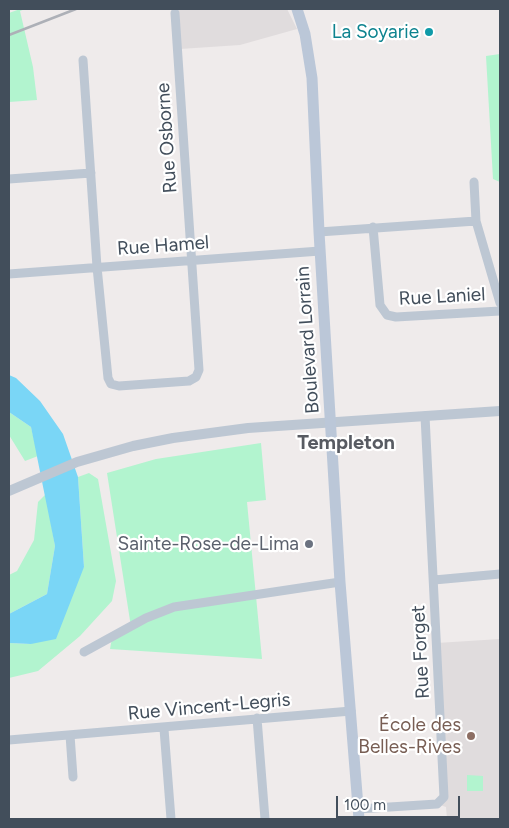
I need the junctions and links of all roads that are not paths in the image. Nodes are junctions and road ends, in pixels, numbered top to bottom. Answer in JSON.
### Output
{"nodes":[{"id":1,"x":297,"y":9,"type":"edge"},
{"id":2,"x":175,"y":13,"type":"dead end"},
{"id":3,"x":83,"y":60,"type":"dead end"},
{"id":4,"x":90,"y":173,"type":"junction"},
{"id":5,"x":9,"y":179,"type":"edge"},
{"id":6,"x":474,"y":182,"type":"dead end"},
{"id":7,"x":476,"y":221,"type":"junction"},
{"id":8,"x":373,"y":227,"type":"junction"},
{"id":9,"x":318,"y":232,"type":"junction"},
{"id":10,"x":320,"y":252,"type":"junction"},
{"id":11,"x":192,"y":260,"type":"junction"},
{"id":12,"x":97,"y":267,"type":"junction"},
{"id":13,"x":9,"y":274,"type":"edge"},
{"id":14,"x":500,"y":303,"type":"edge"},
{"id":15,"x":500,"y":311,"type":"edge"},
{"id":16,"x":500,"y":411,"type":"edge"},
{"id":17,"x":425,"y":416,"type":"junction"},
{"id":18,"x":331,"y":423,"type":"junction"},
{"id":19,"x":9,"y":491,"type":"edge"},
{"id":20,"x":500,"y":574,"type":"edge"},
{"id":21,"x":434,"y":580,"type":"junction"},
{"id":22,"x":340,"y":582,"type":"junction"},
{"id":23,"x":84,"y":652,"type":"dead end"},
{"id":24,"x":351,"y":711,"type":"junction"},
{"id":25,"x":257,"y":718,"type":"junction"},
{"id":26,"x":164,"y":728,"type":"junction"},
{"id":27,"x":70,"y":735,"type":"junction"},
{"id":28,"x":9,"y":740,"type":"edge"},
{"id":29,"x":73,"y":777,"type":"dead end"},
{"id":30,"x":358,"y":814,"type":"edge"},
{"id":31,"x":171,"y":819,"type":"edge"},
{"id":32,"x":265,"y":819,"type":"edge"}],
"edges":[{"from":1,"to":9,"type":"main road","name":"Boulevard Lorrain"},
{"from":2,"to":11,"type":"street","name":"Rue Osborne"},
{"from":3,"to":4,"type":"street"},
{"from":4,"to":5,"type":"street"},
{"from":4,"to":12,"type":"street"},
{"from":6,"to":7,"type":"street"},
{"from":7,"to":8,"type":"street"},
{"from":7,"to":14,"type":"street"},
{"from":8,"to":9,"type":"street"},
{"from":8,"to":15,"type":"street","name":"Rue Laniel"},
{"from":9,"to":10,"type":"main road","name":"Boulevard Lorrain"},
{"from":10,"to":11,"type":"street","name":"Rue Hamel"},
{"from":10,"to":18,"type":"main road","name":"Boulevard Lorrain"},
{"from":11,"to":12,"type":"street","name":"Rue Hamel"},
{"from":11,"to":12,"type":"street","name":"Rue Osborne"},
{"from":12,"to":13,"type":"street","name":"Rue Hamel"},
{"from":16,"to":17,"type":"street"},
{"from":17,"to":18,"type":"street"},
{"from":17,"to":21,"type":"street","name":"Rue Forget"},
{"from":18,"to":19,"type":"street"},
{"from":18,"to":22,"type":"main road","name":"Boulevard Lorrain"},
{"from":20,"to":21,"type":"street"},
{"from":21,"to":30,"type":"street","name":"Rue Forget"},
{"from":22,"to":23,"type":"street"},
{"from":22,"to":24,"type":"main road","name":"Boulevard Lorrain"},
{"from":24,"to":25,"type":"street","name":"Rue Vincent-Legris"},
{"from":24,"to":30,"type":"main road","name":"Boulevard Lorrain"},
{"from":25,"to":26,"type":"street","name":"Rue Vincent-Legris"},
{"from":25,"to":32,"type":"street"},
{"from":26,"to":27,"type":"street","name":"Rue Vincent-Legris"},
{"from":26,"to":31,"type":"street"},
{"from":27,"to":28,"type":"street","name":"Rue Vincent-Legris"},
{"from":27,"to":29,"type":"street"}]}
